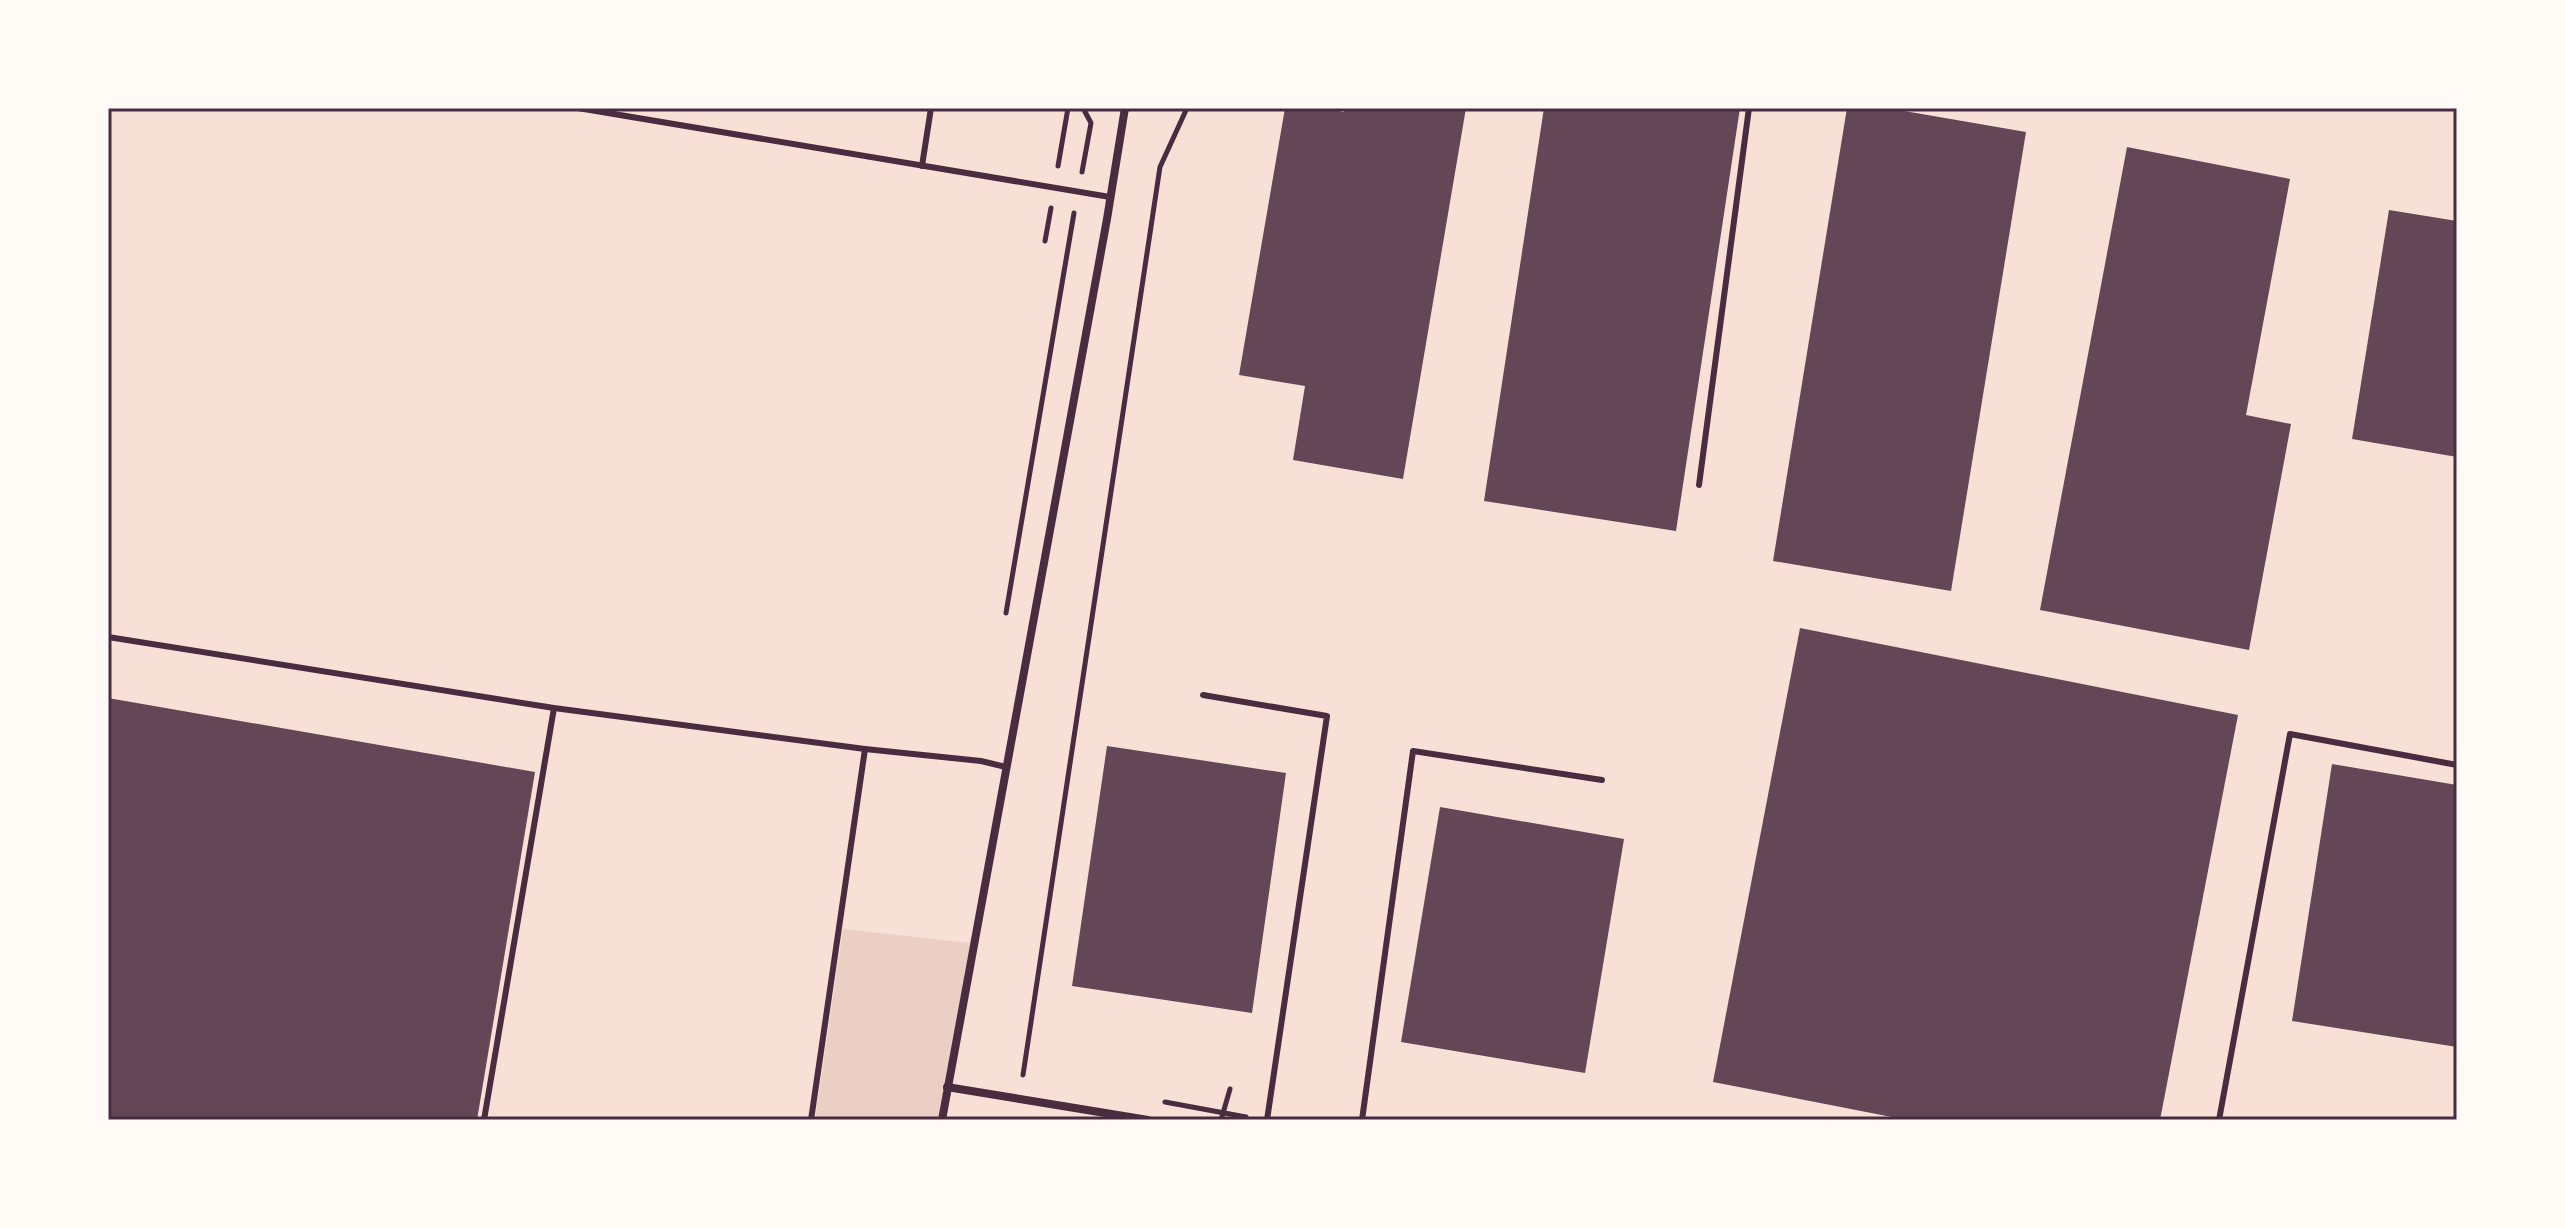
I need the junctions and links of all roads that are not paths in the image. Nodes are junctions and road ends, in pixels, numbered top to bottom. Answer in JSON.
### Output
{"nodes":[{"id":1,"x":578,"y":108,"type":"edge"},
{"id":2,"x":931,"y":108,"type":"edge"},
{"id":3,"x":1125,"y":108,"type":"edge"},
{"id":4,"x":1749,"y":108,"type":"edge"},
{"id":5,"x":922,"y":166,"type":"junction"},
{"id":6,"x":1110,"y":197,"type":"junction"},
{"id":7,"x":1699,"y":485,"type":"dead end"},
{"id":8,"x":108,"y":637,"type":"edge"},
{"id":9,"x":1203,"y":695,"type":"dead end"},
{"id":10,"x":554,"y":708,"type":"junction"},
{"id":11,"x":865,"y":749,"type":"junction"},
{"id":12,"x":2457,"y":765,"type":"edge"},
{"id":13,"x":1006,"y":767,"type":"junction"},
{"id":14,"x":1602,"y":780,"type":"dead end"},
{"id":15,"x":947,"y":1087,"type":"junction"},
{"id":16,"x":484,"y":1120,"type":"edge"},
{"id":17,"x":811,"y":1120,"type":"edge"},
{"id":18,"x":942,"y":1120,"type":"edge"},
{"id":19,"x":1148,"y":1120,"type":"edge"},
{"id":20,"x":1267,"y":1120,"type":"edge"},
{"id":21,"x":1362,"y":1120,"type":"edge"},
{"id":22,"x":2219,"y":1120,"type":"edge"}],
"edges":[{"from":1,"to":5,"type":"lane"},
{"from":2,"to":5,"type":"lane"},
{"from":3,"to":6,"type":"street"},
{"from":4,"to":7,"type":"lane"},
{"from":5,"to":6,"type":"lane"},
{"from":6,"to":13,"type":"street"},
{"from":8,"to":10,"type":"lane"},
{"from":9,"to":20,"type":"lane"},
{"from":10,"to":11,"type":"lane"},
{"from":10,"to":16,"type":"lane"},
{"from":11,"to":13,"type":"lane"},
{"from":11,"to":17,"type":"lane"},
{"from":12,"to":22,"type":"lane"},
{"from":13,"to":15,"type":"street"},
{"from":14,"to":21,"type":"lane"},
{"from":15,"to":18,"type":"street"},
{"from":15,"to":19,"type":"street"}]}
